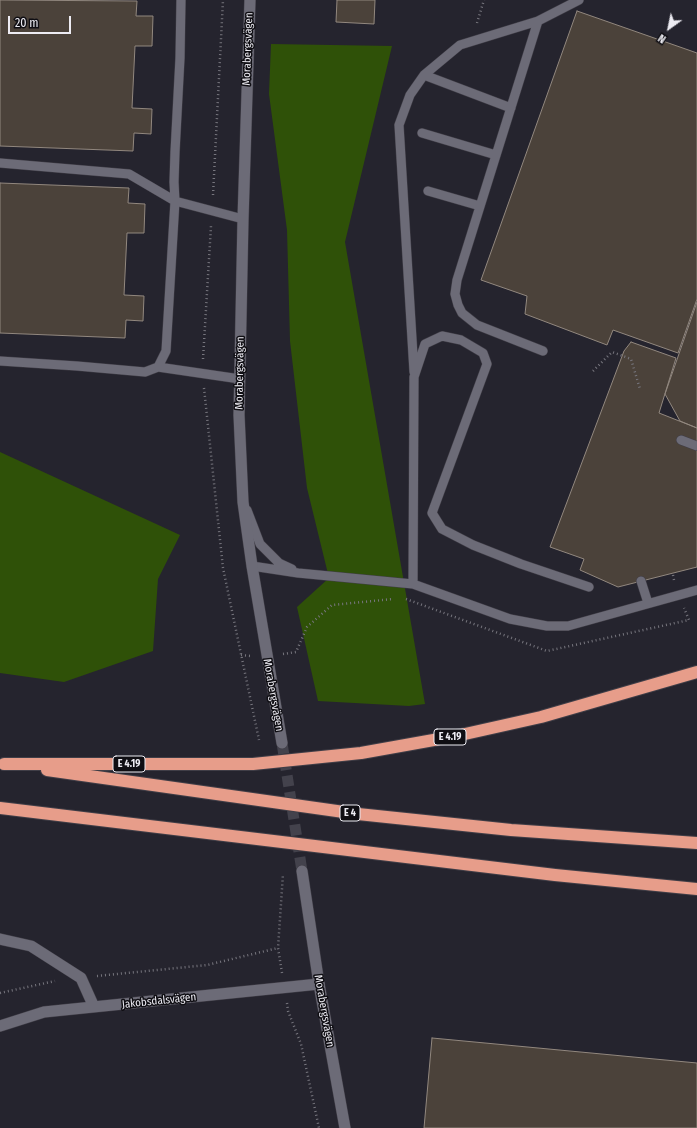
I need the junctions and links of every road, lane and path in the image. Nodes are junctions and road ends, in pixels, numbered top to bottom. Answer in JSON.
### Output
{"nodes":[{"id":1,"x":181,"y":0,"type":"edge"},
{"id":2,"x":250,"y":0,"type":"edge"},
{"id":3,"x":579,"y":0,"type":"edge"},
{"id":4,"x":538,"y":21,"type":"junction"},
{"id":5,"x":424,"y":75,"type":"junction"},
{"id":6,"x":511,"y":108,"type":"junction"},
{"id":7,"x":422,"y":133,"type":"dead end"},
{"id":8,"x":496,"y":155,"type":"junction"},
{"id":9,"x":0,"y":163,"type":"edge"},
{"id":10,"x":428,"y":191,"type":"dead end"},
{"id":11,"x":176,"y":201,"type":"junction"},
{"id":12,"x":480,"y":206,"type":"junction"},
{"id":13,"x":243,"y":219,"type":"junction"},
{"id":14,"x":543,"y":351,"type":"dead end"},
{"id":15,"x":0,"y":361,"type":"edge"},
{"id":16,"x":158,"y":367,"type":"junction"},
{"id":17,"x":593,"y":370,"type":"dead end"},
{"id":18,"x":414,"y":377,"type":"junction"},
{"id":19,"x":240,"y":379,"type":"junction"},
{"id":20,"x":640,"y":390,"type":"dead end"},
{"id":21,"x":681,"y":440,"type":"dead end"},
{"id":22,"x":697,"y":446,"type":"edge"},
{"id":23,"x":244,"y":502,"type":"junction"},
{"id":24,"x":252,"y":566,"type":"junction"},
{"id":25,"x":298,"y":573,"type":"junction"},
{"id":26,"x":673,"y":575,"type":"dead end"},
{"id":27,"x":641,"y":581,"type":"dead end"},
{"id":28,"x":413,"y":584,"type":"junction"},
{"id":29,"x":589,"y":587,"type":"dead end"},
{"id":30,"x":697,"y":590,"type":"edge"},
{"id":31,"x":679,"y":595,"type":"junction"},
{"id":32,"x":402,"y":598,"type":"dead end"},
{"id":33,"x":394,"y":599,"type":"dead end"},
{"id":34,"x":648,"y":603,"type":"junction"},
{"id":35,"x":241,"y":655,"type":"dead end"},
{"id":36,"x":266,"y":657,"type":"junction"},
{"id":37,"x":697,"y":672,"type":"edge"},
{"id":38,"x":282,"y":743,"type":"tunnel mouth"},
{"id":39,"x":2,"y":764,"type":"edge"},
{"id":40,"x":0,"y":808,"type":"edge"},
{"id":41,"x":697,"y":843,"type":"edge"},
{"id":42,"x":302,"y":871,"type":"tunnel mouth"},
{"id":43,"x":283,"y":874,"type":"dead end"},
{"id":44,"x":555,"y":875,"type":"junction"},
{"id":45,"x":697,"y":880,"type":"edge"},
{"id":46,"x":697,"y":889,"type":"edge"},
{"id":47,"x":0,"y":939,"type":"edge"},
{"id":48,"x":278,"y":948,"type":"junction"},
{"id":49,"x":81,"y":978,"type":"junction"},
{"id":50,"x":319,"y":984,"type":"junction"},
{"id":51,"x":285,"y":988,"type":"junction"},
{"id":52,"x":0,"y":994,"type":"edge"},
{"id":53,"x":94,"y":1007,"type":"junction"},
{"id":54,"x":0,"y":1026,"type":"edge"},
{"id":55,"x":319,"y":1128,"type":"edge"},
{"id":56,"x":345,"y":1128,"type":"edge"}],
"edges":[{"from":1,"to":11,"type":"lane"},
{"from":2,"to":13,"type":"street","name":"Morabergsvägen"},
{"from":3,"to":4,"type":"lane"},
{"from":4,"to":5,"type":"lane"},
{"from":4,"to":6,"type":"lane"},
{"from":5,"to":6,"type":"lane"},
{"from":5,"to":18,"type":"lane"},
{"from":6,"to":8,"type":"lane"},
{"from":7,"to":8,"type":"lane"},
{"from":8,"to":12,"type":"lane"},
{"from":9,"to":11,"type":"lane"},
{"from":10,"to":12,"type":"lane"},
{"from":11,"to":13,"type":"lane"},
{"from":11,"to":16,"type":"lane"},
{"from":12,"to":14,"type":"lane"},
{"from":13,"to":19,"type":"street","name":"Morabergsvägen"},
{"from":15,"to":16,"type":"lane"},
{"from":16,"to":19,"type":"lane"},
{"from":17,"to":20,"type":"path"},
{"from":18,"to":28,"type":"lane"},
{"from":18,"to":29,"type":"lane"},
{"from":19,"to":23,"type":"street","name":"Morabergsvägen"},
{"from":21,"to":22,"type":"lane"},
{"from":23,"to":24,"type":"street","name":"Morabergsvägen"},
{"from":23,"to":25,"type":"lane"},
{"from":24,"to":25,"type":"lane"},
{"from":24,"to":36,"type":"street","name":"Morabergsvägen"},
{"from":25,"to":28,"type":"lane"},
{"from":26,"to":31,"type":"path"},
{"from":27,"to":34,"type":"lane"},
{"from":28,"to":34,"type":"lane"},
{"from":30,"to":31,"type":"lane"},
{"from":31,"to":32,"type":"path"},
{"from":31,"to":34,"type":"lane"},
{"from":33,"to":36,"type":"path"},
{"from":35,"to":36,"type":"path"},
{"from":36,"to":38,"type":"street","name":"Morabergsvägen"},
{"from":37,"to":39,"type":"highway","number":"E 4.19"},
{"from":39,"to":41,"type":"highway","number":"E 4"},
{"from":40,"to":44,"type":"highway"},
{"from":42,"to":50,"type":"street","name":"Morabergsvägen"},
{"from":43,"to":48,"type":"path"},
{"from":44,"to":45,"type":"highway"},
{"from":44,"to":46,"type":"highway"},
{"from":47,"to":49,"type":"street"},
{"from":48,"to":49,"type":"path"},
{"from":48,"to":51,"type":"path"},
{"from":49,"to":52,"type":"path"},
{"from":49,"to":53,"type":"street"},
{"from":50,"to":51,"type":"street","name":"Jakobsdalsvägen"},
{"from":50,"to":56,"type":"street","name":"Morabergsvägen"},
{"from":51,"to":53,"type":"street","name":"Jakobsdalsvägen"},
{"from":51,"to":55,"type":"path"},
{"from":53,"to":54,"type":"street","name":"Jakobsdalsvägen"}]}
